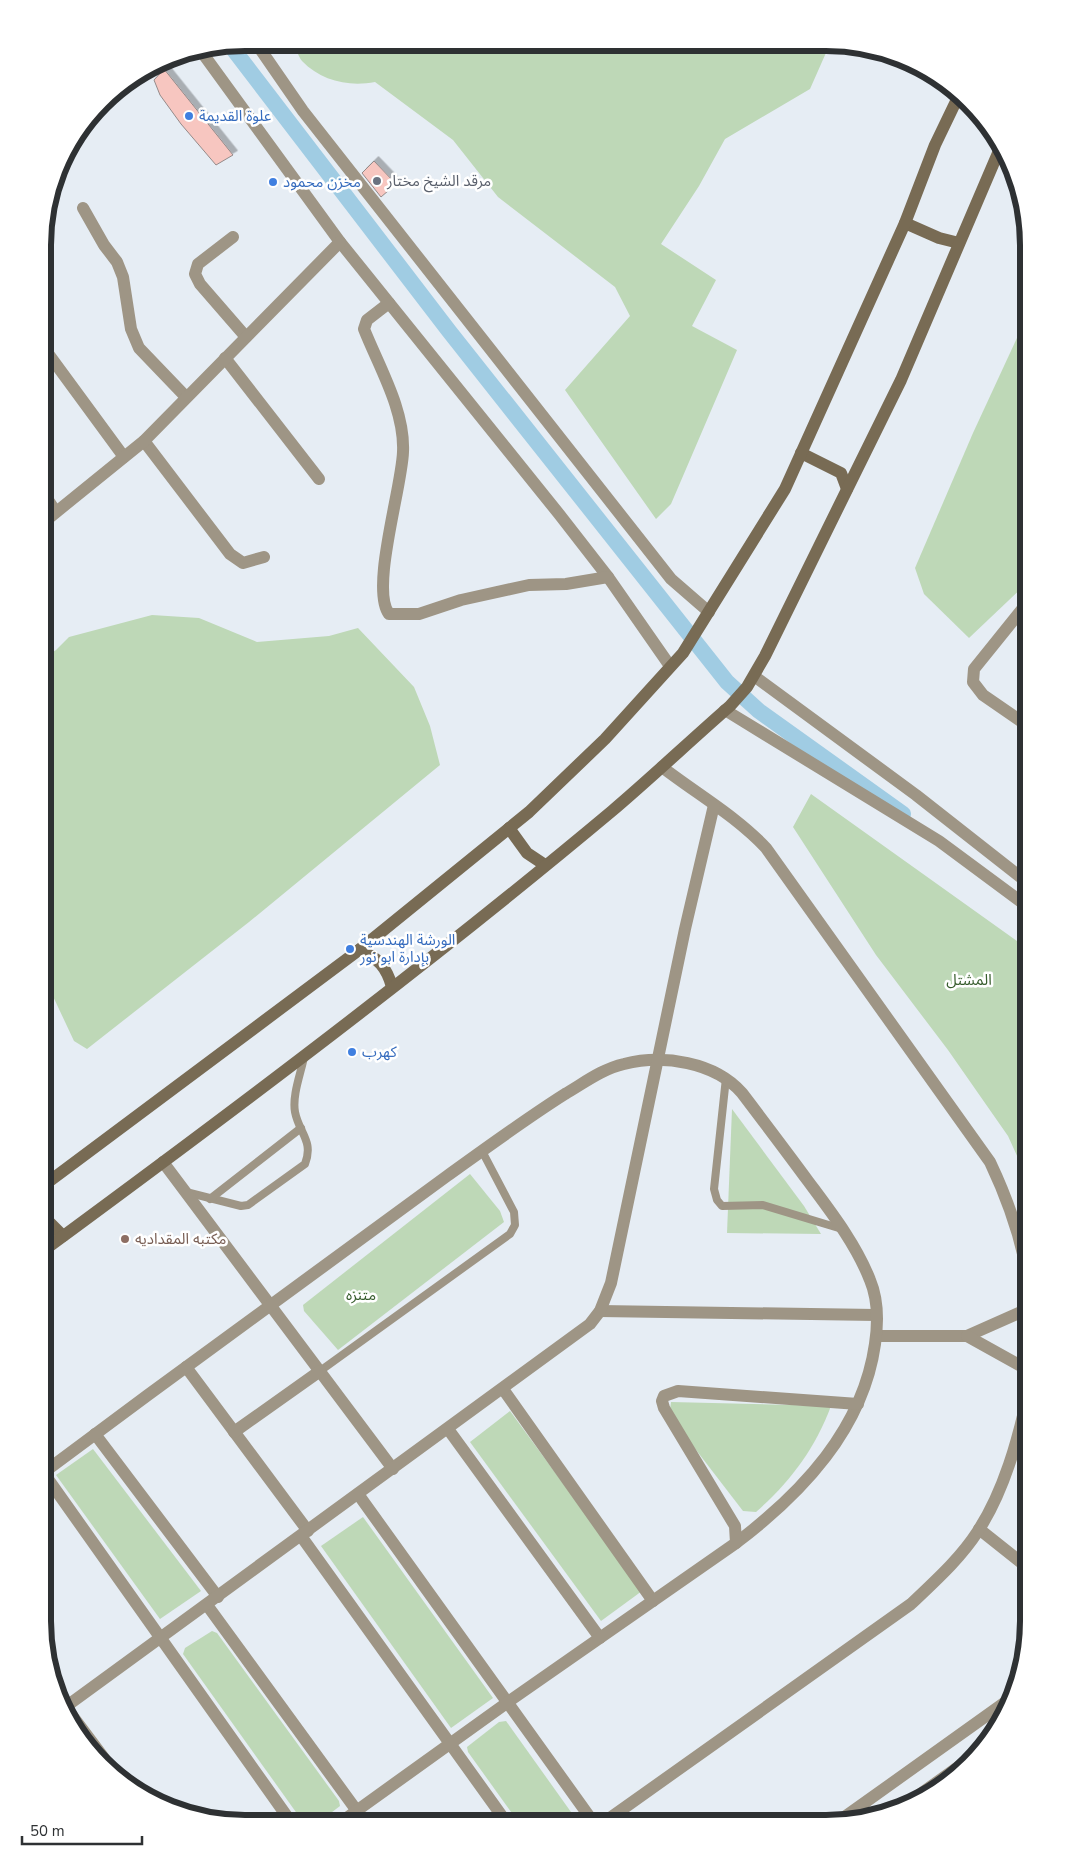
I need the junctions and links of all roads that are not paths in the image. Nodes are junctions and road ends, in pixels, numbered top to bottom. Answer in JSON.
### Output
{"nodes":[{"id":1,"x":262,"y":51,"type":"edge"},
{"id":2,"x":204,"y":56,"type":"edge"},
{"id":3,"x":956,"y":101,"type":"edge"},
{"id":4,"x":997,"y":154,"type":"edge"},
{"id":5,"x":83,"y":208,"type":"dead end"},
{"id":6,"x":905,"y":222,"type":"junction"},
{"id":7,"x":234,"y":237,"type":"dead end"},
{"id":8,"x":340,"y":242,"type":"junction"},
{"id":9,"x":959,"y":243,"type":"junction"},
{"id":10,"x":390,"y":303,"type":"junction"},
{"id":11,"x":246,"y":337,"type":"junction"},
{"id":12,"x":51,"y":358,"type":"edge"},
{"id":13,"x":225,"y":358,"type":"junction"},
{"id":14,"x":186,"y":397,"type":"junction"},
{"id":15,"x":144,"y":441,"type":"junction"},
{"id":16,"x":801,"y":453,"type":"junction"},
{"id":17,"x":124,"y":457,"type":"junction"},
{"id":18,"x":319,"y":479,"type":"dead end"},
{"id":19,"x":847,"y":489,"type":"junction"},
{"id":20,"x":51,"y":504,"type":"edge"},
{"id":21,"x":56,"y":512,"type":"junction"},
{"id":22,"x":51,"y":516,"type":"edge"},
{"id":23,"x":264,"y":557,"type":"dead end"},
{"id":24,"x":608,"y":577,"type":"junction"},
{"id":25,"x":709,"y":612,"type":"junction"},
{"id":26,"x":1020,"y":612,"type":"edge"},
{"id":27,"x":670,"y":666,"type":"junction"},
{"id":28,"x":751,"y":681,"type":"junction"},
{"id":29,"x":728,"y":708,"type":"junction"},
{"id":30,"x":1020,"y":721,"type":"edge"},
{"id":31,"x":662,"y":767,"type":"junction"},
{"id":32,"x":714,"y":805,"type":"junction"},
{"id":33,"x":509,"y":828,"type":"junction"},
{"id":34,"x":544,"y":865,"type":"junction"},
{"id":35,"x":1020,"y":877,"type":"edge"},
{"id":36,"x":1020,"y":901,"type":"edge"},
{"id":37,"x":359,"y":950,"type":"junction"},
{"id":38,"x":392,"y":987,"type":"junction"},
{"id":39,"x":304,"y":1056,"type":"junction"},
{"id":40,"x":658,"y":1061,"type":"junction"},
{"id":41,"x":726,"y":1078,"type":"junction"},
{"id":42,"x":302,"y":1128,"type":"junction"},
{"id":43,"x":482,"y":1151,"type":"junction"},
{"id":44,"x":163,"y":1162,"type":"junction"},
{"id":45,"x":51,"y":1180,"type":"edge"},
{"id":46,"x":186,"y":1192,"type":"junction"},
{"id":47,"x":210,"y":1199,"type":"junction"},
{"id":48,"x":51,"y":1224,"type":"edge"},
{"id":49,"x":842,"y":1229,"type":"junction"},
{"id":50,"x":1020,"y":1235,"type":"edge"},
{"id":51,"x":63,"y":1236,"type":"junction"},
{"id":52,"x":51,"y":1245,"type":"edge"},
{"id":53,"x":270,"y":1304,"type":"junction"},
{"id":54,"x":600,"y":1311,"type":"junction"},
{"id":55,"x":1020,"y":1313,"type":"edge"},
{"id":56,"x":876,"y":1315,"type":"junction"},
{"id":57,"x":876,"y":1336,"type":"junction"},
{"id":58,"x":967,"y":1336,"type":"junction"},
{"id":59,"x":1020,"y":1366,"type":"edge"},
{"id":60,"x":186,"y":1367,"type":"junction"},
{"id":61,"x":320,"y":1371,"type":"junction"},
{"id":62,"x":503,"y":1389,"type":"junction"},
{"id":63,"x":858,"y":1404,"type":"junction"},
{"id":64,"x":1020,"y":1424,"type":"edge"},
{"id":65,"x":448,"y":1429,"type":"junction"},
{"id":66,"x":234,"y":1432,"type":"junction"},
{"id":67,"x":95,"y":1434,"type":"junction"},
{"id":68,"x":51,"y":1467,"type":"edge"},
{"id":69,"x":393,"y":1469,"type":"junction"},
{"id":70,"x":51,"y":1484,"type":"edge"},
{"id":71,"x":358,"y":1494,"type":"junction"},
{"id":72,"x":979,"y":1529,"type":"junction"},
{"id":73,"x":304,"y":1534,"type":"junction"},
{"id":74,"x":736,"y":1543,"type":"junction"},
{"id":75,"x":1020,"y":1562,"type":"edge"},
{"id":76,"x":218,"y":1597,"type":"junction"},
{"id":77,"x":653,"y":1601,"type":"junction"},
{"id":78,"x":207,"y":1605,"type":"junction"},
{"id":79,"x":160,"y":1638,"type":"junction"},
{"id":80,"x":600,"y":1638,"type":"junction"},
{"id":81,"x":68,"y":1700,"type":"edge"},
{"id":82,"x":508,"y":1702,"type":"junction"},
{"id":83,"x":1001,"y":1706,"type":"edge"},
{"id":84,"x":451,"y":1744,"type":"junction"},
{"id":85,"x":357,"y":1811,"type":"junction"},
{"id":86,"x":850,"y":1813,"type":"edge"},
{"id":87,"x":286,"y":1815,"type":"edge"},
{"id":88,"x":351,"y":1815,"type":"edge"},
{"id":89,"x":501,"y":1815,"type":"edge"},
{"id":90,"x":588,"y":1815,"type":"edge"},
{"id":91,"x":614,"y":1815,"type":"edge"}],
"edges":[{"from":1,"to":25,"type":"street"},
{"from":2,"to":8,"type":"street"},
{"from":3,"to":6,"type":"main road"},
{"from":4,"to":9,"type":"main road"},
{"from":5,"to":14,"type":"street"},
{"from":6,"to":9,"type":"main road"},
{"from":6,"to":16,"type":"main road"},
{"from":7,"to":11,"type":"street"},
{"from":8,"to":10,"type":"street"},
{"from":8,"to":11,"type":"street"},
{"from":9,"to":19,"type":"main road"},
{"from":10,"to":24,"type":"street"},
{"from":10,"to":24,"type":"street"},
{"from":11,"to":13,"type":"street"},
{"from":12,"to":17,"type":"street"},
{"from":13,"to":14,"type":"street"},
{"from":13,"to":18,"type":"street"},
{"from":14,"to":15,"type":"street"},
{"from":15,"to":17,"type":"street"},
{"from":15,"to":23,"type":"street"},
{"from":16,"to":19,"type":"main road"},
{"from":16,"to":25,"type":"main road"},
{"from":17,"to":21,"type":"street"},
{"from":19,"to":28,"type":"main road"},
{"from":20,"to":21,"type":"street"},
{"from":21,"to":22,"type":"street"},
{"from":24,"to":27,"type":"street"},
{"from":25,"to":27,"type":"main road"},
{"from":26,"to":30,"type":"street"},
{"from":27,"to":33,"type":"main road"},
{"from":28,"to":29,"type":"main road"},
{"from":28,"to":35,"type":"street"},
{"from":29,"to":31,"type":"main road"},
{"from":29,"to":36,"type":"street"},
{"from":31,"to":32,"type":"street"},
{"from":31,"to":34,"type":"main road"},
{"from":32,"to":40,"type":"street"},
{"from":32,"to":50,"type":"street"},
{"from":33,"to":34,"type":"main road"},
{"from":33,"to":37,"type":"main road"},
{"from":34,"to":38,"type":"main road"},
{"from":37,"to":38,"type":"main road"},
{"from":37,"to":45,"type":"main road"},
{"from":38,"to":39,"type":"main road"},
{"from":39,"to":42,"type":"lane"},
{"from":39,"to":44,"type":"main road"},
{"from":40,"to":41,"type":"street"},
{"from":40,"to":43,"type":"street"},
{"from":40,"to":54,"type":"street"},
{"from":41,"to":49,"type":"street"},
{"from":41,"to":49,"type":"lane"},
{"from":42,"to":47,"type":"lane"},
{"from":42,"to":47,"type":"lane"},
{"from":43,"to":53,"type":"street"},
{"from":43,"to":61,"type":"lane"},
{"from":44,"to":46,"type":"street"},
{"from":44,"to":51,"type":"main road"},
{"from":46,"to":47,"type":"lane"},
{"from":46,"to":53,"type":"street"},
{"from":48,"to":51,"type":"main road"},
{"from":49,"to":56,"type":"street"},
{"from":51,"to":52,"type":"main road"},
{"from":53,"to":60,"type":"street"},
{"from":53,"to":61,"type":"street"},
{"from":54,"to":56,"type":"street"},
{"from":54,"to":62,"type":"street"},
{"from":55,"to":58,"type":"street"},
{"from":56,"to":57,"type":"street"},
{"from":57,"to":58,"type":"street"},
{"from":57,"to":63,"type":"street"},
{"from":58,"to":59,"type":"street"},
{"from":60,"to":66,"type":"street"},
{"from":60,"to":67,"type":"street"},
{"from":61,"to":66,"type":"street"},
{"from":61,"to":69,"type":"street"},
{"from":62,"to":65,"type":"street"},
{"from":62,"to":77,"type":"street"},
{"from":63,"to":74,"type":"street"},
{"from":63,"to":74,"type":"street"},
{"from":64,"to":72,"type":"street"},
{"from":65,"to":69,"type":"street"},
{"from":65,"to":80,"type":"street"},
{"from":66,"to":73,"type":"street"},
{"from":67,"to":68,"type":"street"},
{"from":67,"to":76,"type":"street"},
{"from":69,"to":71,"type":"street"},
{"from":70,"to":79,"type":"street"},
{"from":71,"to":73,"type":"street"},
{"from":71,"to":82,"type":"street"},
{"from":72,"to":75,"type":"street"},
{"from":72,"to":91,"type":"street"},
{"from":73,"to":76,"type":"street"},
{"from":73,"to":84,"type":"street"},
{"from":74,"to":77,"type":"street"},
{"from":76,"to":78,"type":"street"},
{"from":77,"to":80,"type":"street"},
{"from":78,"to":79,"type":"street"},
{"from":78,"to":85,"type":"street"},
{"from":79,"to":81,"type":"street"},
{"from":79,"to":87,"type":"street"},
{"from":80,"to":82,"type":"street"},
{"from":82,"to":84,"type":"street"},
{"from":82,"to":90,"type":"street"},
{"from":83,"to":86,"type":"street"},
{"from":84,"to":85,"type":"street"},
{"from":84,"to":89,"type":"street"},
{"from":85,"to":88,"type":"street"}]}
